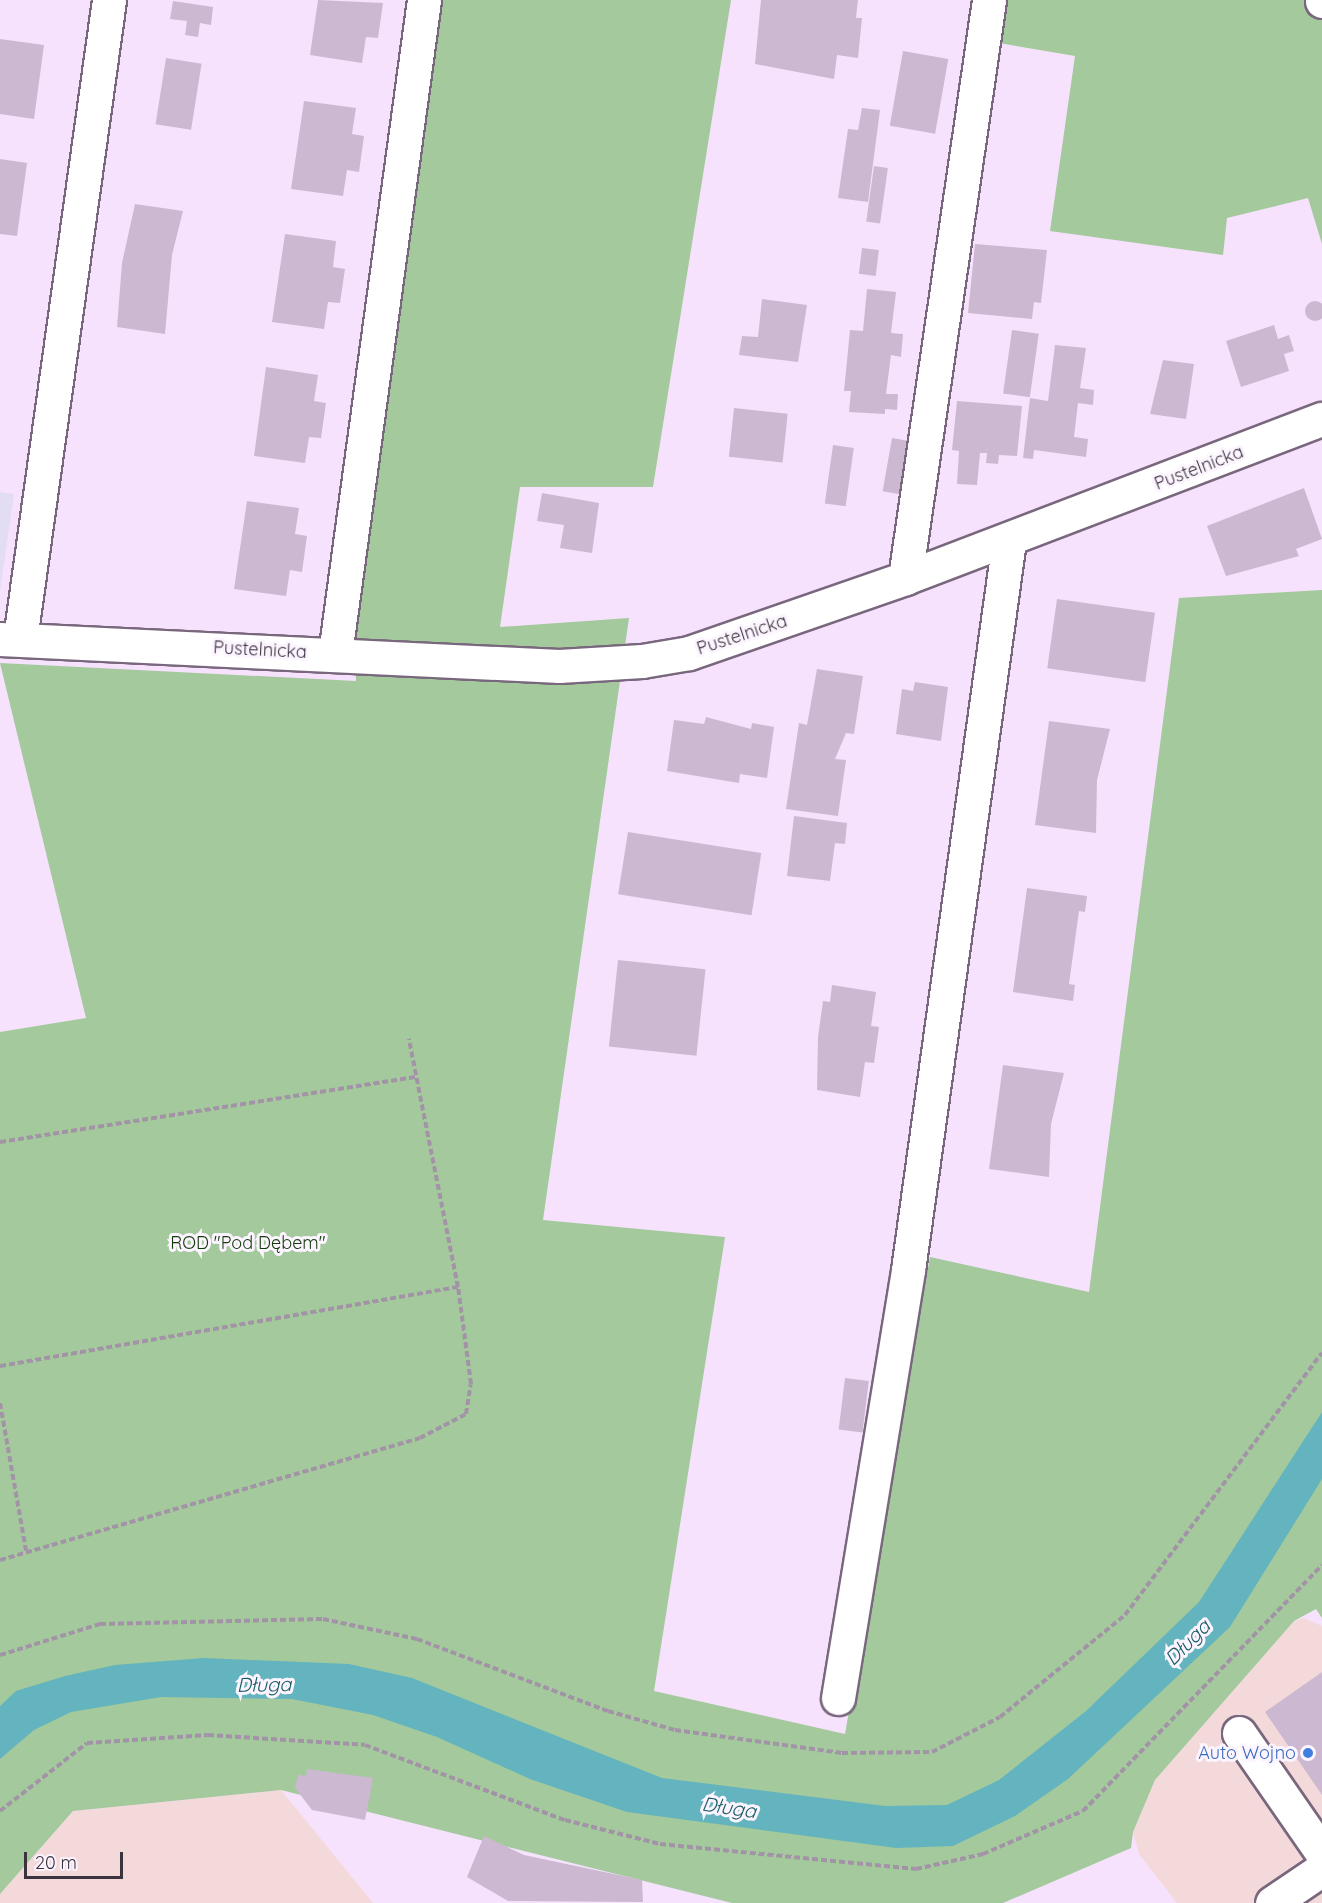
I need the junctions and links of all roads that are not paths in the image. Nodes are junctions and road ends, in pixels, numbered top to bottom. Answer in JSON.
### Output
{"nodes":[{"id":1,"x":109,"y":0,"type":"edge"},
{"id":2,"x":424,"y":0,"type":"edge"},
{"id":3,"x":988,"y":0,"type":"edge"},
{"id":4,"x":1322,"y":419,"type":"edge"},
{"id":5,"x":1009,"y":540,"type":"junction"},
{"id":6,"x":905,"y":578,"type":"junction"},
{"id":7,"x":10,"y":639,"type":"edge"},
{"id":8,"x":335,"y":654,"type":"junction"},
{"id":9,"x":838,"y":1698,"type":"dead end"},
{"id":10,"x":1239,"y":1733,"type":"dead end"},
{"id":11,"x":1322,"y":1853,"type":"edge"},
{"id":12,"x":1322,"y":1869,"type":"edge"},
{"id":13,"x":1272,"y":1903,"type":"edge"}],
"edges":[{"from":1,"to":7,"type":"street"},
{"from":2,"to":8,"type":"street"},
{"from":3,"to":6,"type":"street"},
{"from":4,"to":5,"type":"street","name":"Pustelnicka"},
{"from":5,"to":6,"type":"street","name":"Pustelnicka"},
{"from":5,"to":9,"type":"street"},
{"from":6,"to":8,"type":"street","name":"Pustelnicka"},
{"from":7,"to":8,"type":"street","name":"Pustelnicka"},
{"from":10,"to":11,"type":"street"},
{"from":12,"to":13,"type":"street"}]}
